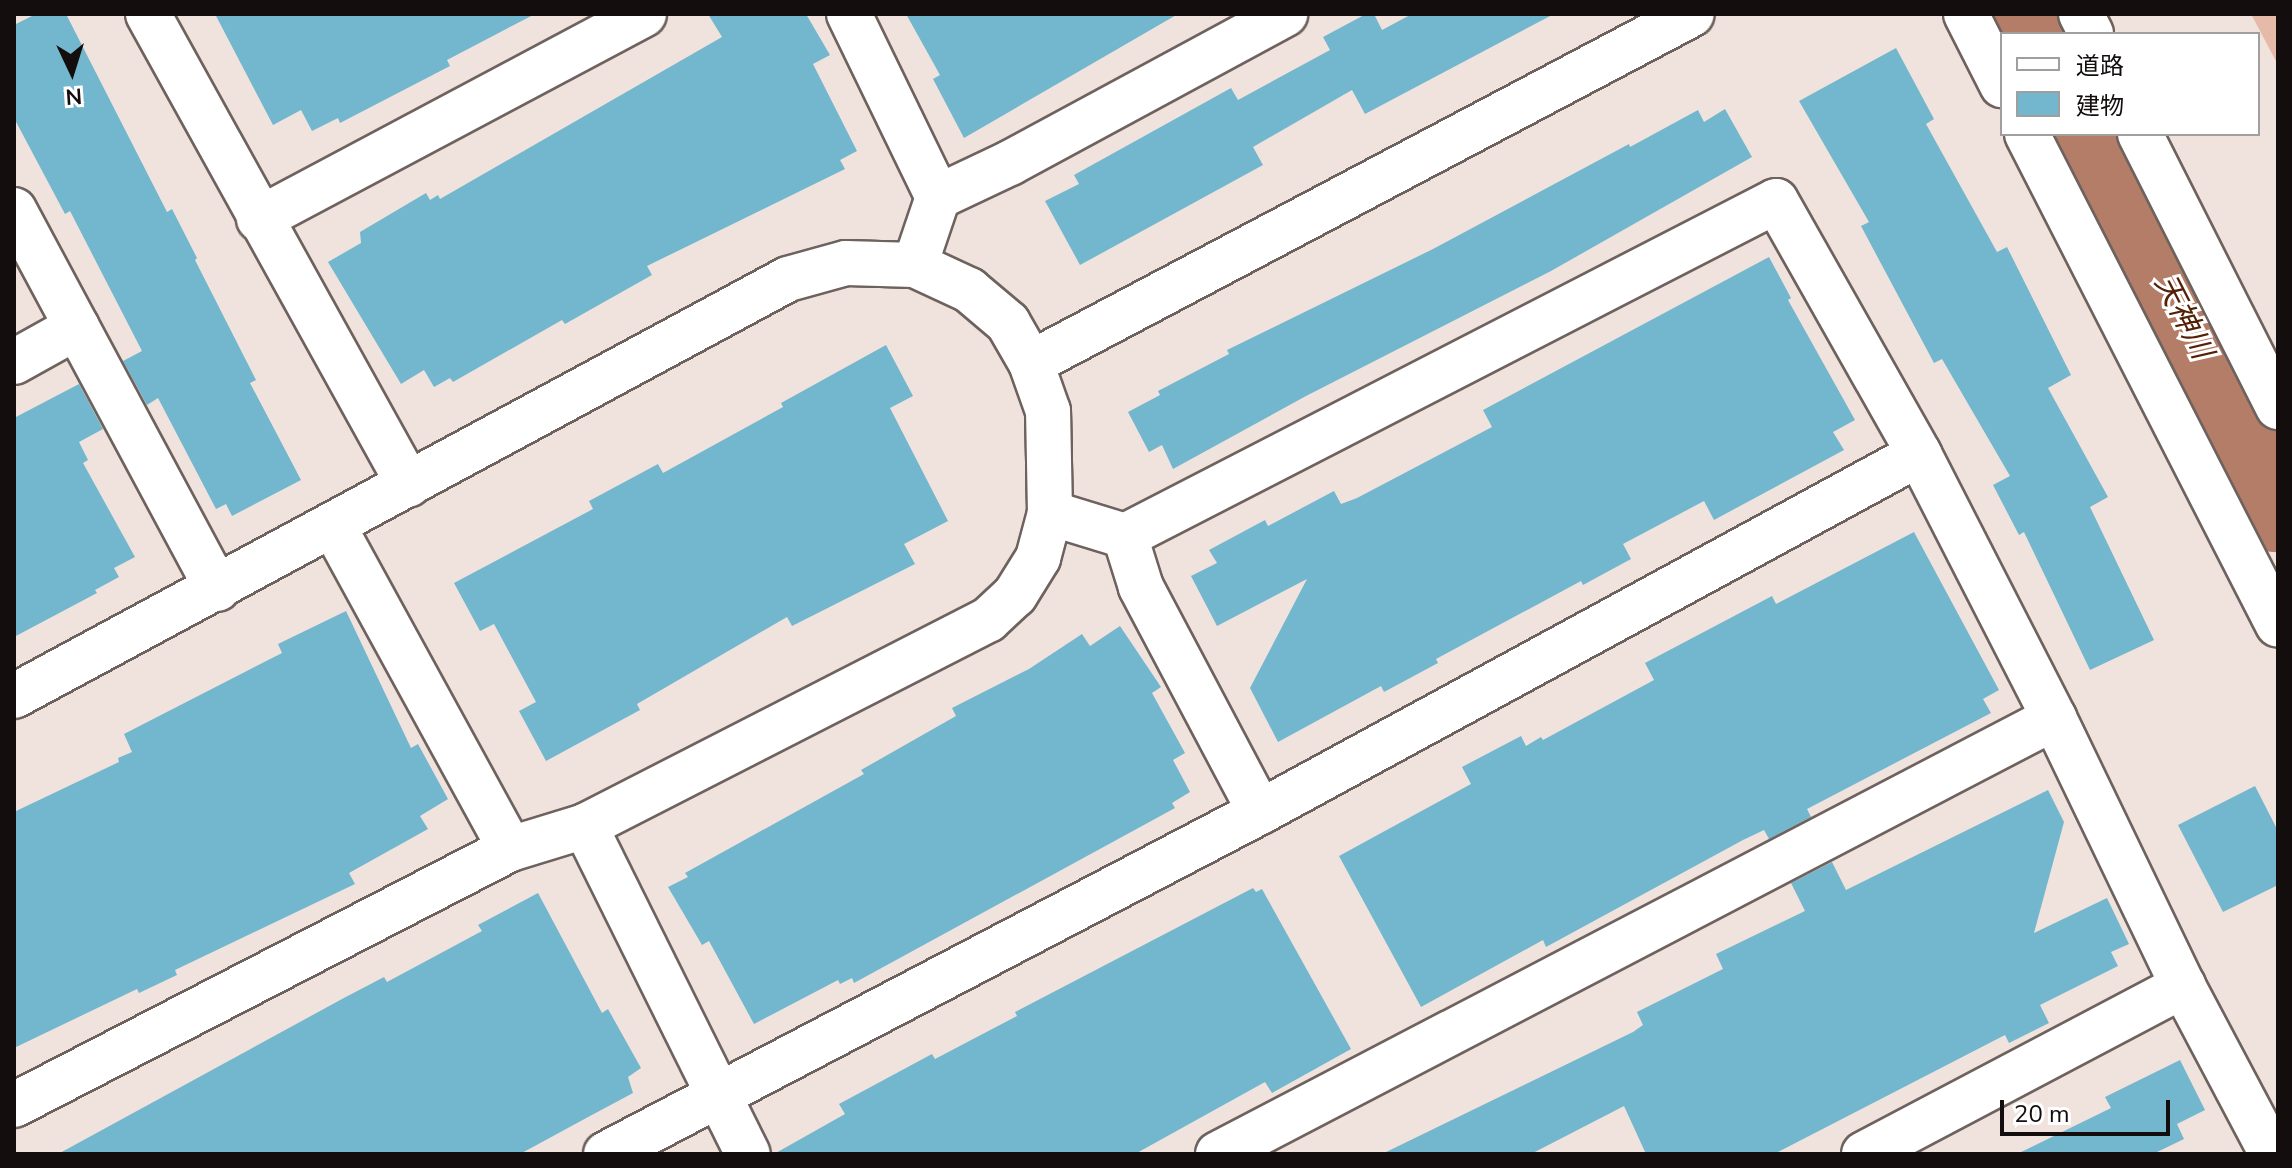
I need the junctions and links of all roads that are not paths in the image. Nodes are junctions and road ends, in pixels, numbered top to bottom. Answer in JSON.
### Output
{"nodes":[{"id":1,"x":148,"y":14,"type":"edge"},
{"id":2,"x":644,"y":14,"type":"edge"},
{"id":3,"x":849,"y":14,"type":"edge"},
{"id":4,"x":1285,"y":14,"type":"edge"},
{"id":5,"x":1692,"y":14,"type":"edge"},
{"id":6,"x":1966,"y":14,"type":"edge"},
{"id":7,"x":2081,"y":14,"type":"edge"},
{"id":8,"x":2090,"y":32,"type":"edge"},
{"id":9,"x":2000,"y":81,"type":"edge"},
{"id":10,"x":2028,"y":136,"type":"edge"},
{"id":11,"x":2141,"y":136,"type":"edge"},
{"id":12,"x":938,"y":197,"type":"junction"},
{"id":13,"x":14,"y":210,"type":"edge"},
{"id":14,"x":259,"y":219,"type":"junction"},
{"id":15,"x":915,"y":265,"type":"junction"},
{"id":16,"x":77,"y":327,"type":"junction"},
{"id":17,"x":14,"y":362,"type":"edge"},
{"id":18,"x":1031,"y":363,"type":"junction"},
{"id":19,"x":2278,"y":407,"type":"edge"},
{"id":20,"x":1919,"y":454,"type":"junction"},
{"id":21,"x":409,"y":485,"type":"junction"},
{"id":22,"x":1050,"y":513,"type":"junction"},
{"id":23,"x":334,"y":527,"type":"junction"},
{"id":24,"x":1125,"y":536,"type":"junction"},
{"id":25,"x":217,"y":589,"type":"junction"},
{"id":26,"x":2278,"y":625,"type":"edge"},
{"id":27,"x":14,"y":696,"type":"edge"},
{"id":28,"x":2054,"y":718,"type":"junction"},
{"id":29,"x":1260,"y":812,"type":"junction"},
{"id":30,"x":585,"y":826,"type":"junction"},
{"id":31,"x":510,"y":849,"type":"junction"},
{"id":32,"x":2183,"y":986,"type":"junction"},
{"id":33,"x":717,"y":1096,"type":"junction"},
{"id":34,"x":14,"y":1105,"type":"edge"},
{"id":35,"x":606,"y":1154,"type":"edge"},
{"id":36,"x":748,"y":1154,"type":"edge"},
{"id":37,"x":1218,"y":1154,"type":"edge"},
{"id":38,"x":1864,"y":1154,"type":"edge"},
{"id":39,"x":2272,"y":1154,"type":"edge"}],
"edges":[{"from":1,"to":14,"type":"street"},
{"from":2,"to":14,"type":"street"},
{"from":3,"to":12,"type":"street"},
{"from":4,"to":12,"type":"street"},
{"from":5,"to":18,"type":"street"},
{"from":6,"to":9,"type":"street"},
{"from":7,"to":8,"type":"street"},
{"from":10,"to":26,"type":"street"},
{"from":11,"to":19,"type":"street"},
{"from":12,"to":15,"type":"street"},
{"from":13,"to":16,"type":"street"},
{"from":14,"to":21,"type":"street"},
{"from":15,"to":18,"type":"street"},
{"from":15,"to":21,"type":"street"},
{"from":16,"to":17,"type":"street"},
{"from":16,"to":25,"type":"street"},
{"from":18,"to":22,"type":"street"},
{"from":20,"to":24,"type":"street"},
{"from":20,"to":28,"type":"street"},
{"from":20,"to":29,"type":"street"},
{"from":21,"to":23,"type":"street"},
{"from":22,"to":24,"type":"street"},
{"from":22,"to":30,"type":"street"},
{"from":23,"to":25,"type":"street"},
{"from":23,"to":31,"type":"street"},
{"from":24,"to":29,"type":"street"},
{"from":25,"to":27,"type":"street"},
{"from":28,"to":32,"type":"street"},
{"from":28,"to":37,"type":"street"},
{"from":29,"to":33,"type":"street"},
{"from":30,"to":31,"type":"street"},
{"from":30,"to":33,"type":"street"},
{"from":31,"to":34,"type":"street"},
{"from":32,"to":38,"type":"street"},
{"from":32,"to":39,"type":"street"},
{"from":33,"to":35,"type":"street"},
{"from":33,"to":36,"type":"street"}]}
